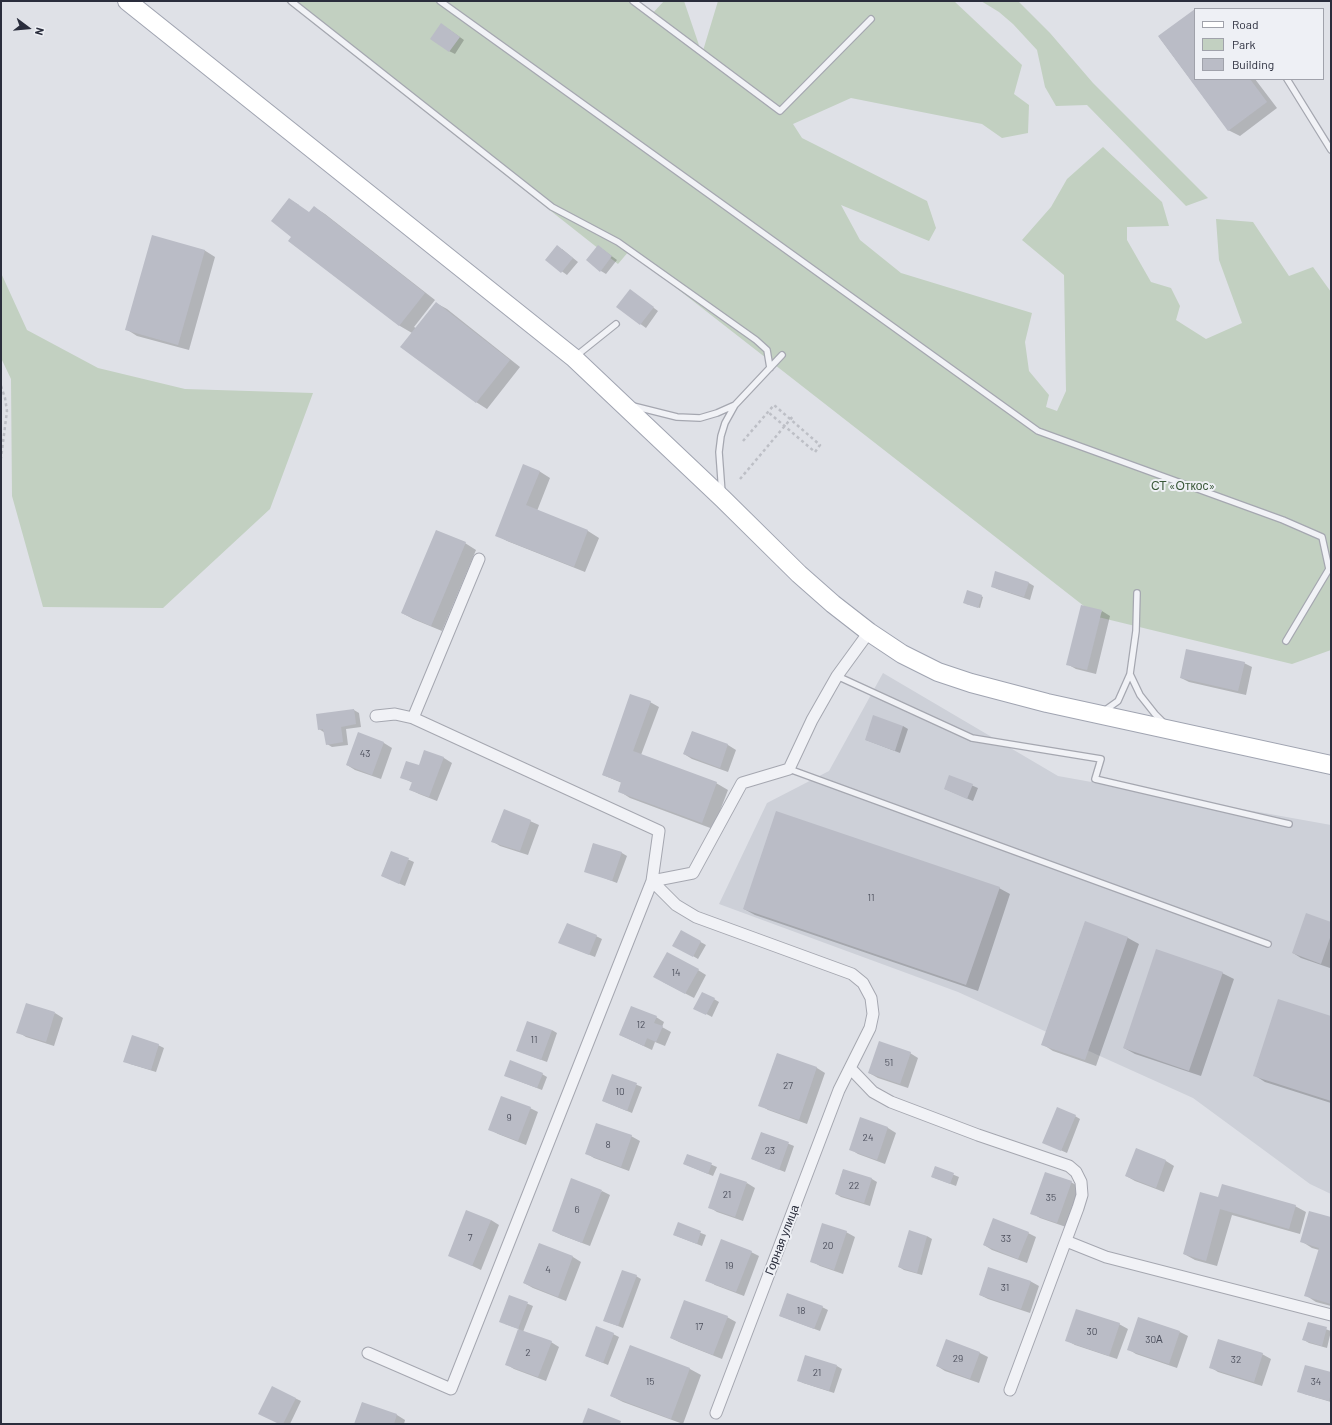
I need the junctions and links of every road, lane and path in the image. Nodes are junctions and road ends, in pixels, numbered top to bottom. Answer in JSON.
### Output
{"nodes":[{"id":1,"x":127,"y":1,"type":"edge"},
{"id":2,"x":291,"y":1,"type":"edge"},
{"id":3,"x":440,"y":1,"type":"edge"},
{"id":4,"x":633,"y":1,"type":"edge"},
{"id":5,"x":871,"y":19,"type":"dead end"},
{"id":6,"x":1288,"y":80,"type":"edge"},
{"id":7,"x":1331,"y":150,"type":"edge"},
{"id":8,"x":616,"y":324,"type":"dead end"},
{"id":9,"x":782,"y":355,"type":"dead end"},
{"id":10,"x":574,"y":358,"type":"junction"},
{"id":11,"x":770,"y":368,"type":"junction"},
{"id":12,"x":1,"y":386,"type":"edge"},
{"id":13,"x":623,"y":403,"type":"junction"},
{"id":14,"x":735,"y":405,"type":"junction"},
{"id":15,"x":768,"y":412,"type":"junction"},
{"id":16,"x":794,"y":416,"type":"dead end"},
{"id":17,"x":790,"y":420,"type":"junction"},
{"id":18,"x":785,"y":426,"type":"junction"},
{"id":19,"x":744,"y":441,"type":"dead end"},
{"id":20,"x":1,"y":458,"type":"edge"},
{"id":21,"x":740,"y":479,"type":"dead end"},
{"id":22,"x":723,"y":498,"type":"junction"},
{"id":23,"x":479,"y":559,"type":"dead end"},
{"id":24,"x":1137,"y":594,"type":"dead end"},
{"id":25,"x":869,"y":632,"type":"junction"},
{"id":26,"x":1286,"y":641,"type":"dead end"},
{"id":27,"x":1130,"y":674,"type":"junction"},
{"id":28,"x":837,"y":676,"type":"junction"},
{"id":29,"x":1098,"y":714,"type":"junction"},
{"id":30,"x":376,"y":716,"type":"dead end"},
{"id":31,"x":413,"y":718,"type":"junction"},
{"id":32,"x":1172,"y":730,"type":"junction"},
{"id":33,"x":1331,"y":765,"type":"edge"},
{"id":34,"x":790,"y":769,"type":"junction"},
{"id":35,"x":1289,"y":824,"type":"dead end"},
{"id":36,"x":652,"y":881,"type":"junction"},
{"id":37,"x":1268,"y":944,"type":"dead end"},
{"id":38,"x":850,"y":1068,"type":"junction"},
{"id":39,"x":1066,"y":1241,"type":"junction"},
{"id":40,"x":1331,"y":1315,"type":"edge"},
{"id":41,"x":368,"y":1353,"type":"dead end"},
{"id":42,"x":1010,"y":1390,"type":"dead end"},
{"id":43,"x":716,"y":1413,"type":"dead end"}],
"edges":[{"from":1,"to":10,"type":"main road"},
{"from":2,"to":11,"type":"lane"},
{"from":3,"to":26,"type":"lane"},
{"from":4,"to":5,"type":"lane"},
{"from":6,"to":7,"type":"lane"},
{"from":8,"to":10,"type":"lane"},
{"from":9,"to":11,"type":"lane"},
{"from":10,"to":13,"type":"main road"},
{"from":11,"to":14,"type":"lane"},
{"from":12,"to":20,"type":"path"},
{"from":13,"to":14,"type":"lane"},
{"from":13,"to":22,"type":"main road"},
{"from":14,"to":22,"type":"lane"},
{"from":15,"to":17,"type":"path"},
{"from":15,"to":18,"type":"path"},
{"from":15,"to":19,"type":"path"},
{"from":16,"to":17,"type":"path"},
{"from":17,"to":18,"type":"path"},
{"from":17,"to":18,"type":"path"},
{"from":18,"to":21,"type":"path"},
{"from":22,"to":25,"type":"main road"},
{"from":23,"to":31,"type":"street"},
{"from":24,"to":27,"type":"lane"},
{"from":25,"to":28,"type":"street"},
{"from":25,"to":29,"type":"main road"},
{"from":27,"to":29,"type":"lane"},
{"from":27,"to":32,"type":"lane"},
{"from":28,"to":34,"type":"street"},
{"from":28,"to":35,"type":"lane"},
{"from":29,"to":32,"type":"main road"},
{"from":30,"to":31,"type":"street"},
{"from":31,"to":36,"type":"street"},
{"from":32,"to":33,"type":"main road"},
{"from":34,"to":36,"type":"street"},
{"from":34,"to":37,"type":"lane"},
{"from":36,"to":38,"type":"street","name":"Горная улица"},
{"from":36,"to":41,"type":"street"},
{"from":38,"to":39,"type":"street"},
{"from":38,"to":43,"type":"street","name":"Горная улица"},
{"from":39,"to":40,"type":"street"},
{"from":39,"to":42,"type":"street"}]}
